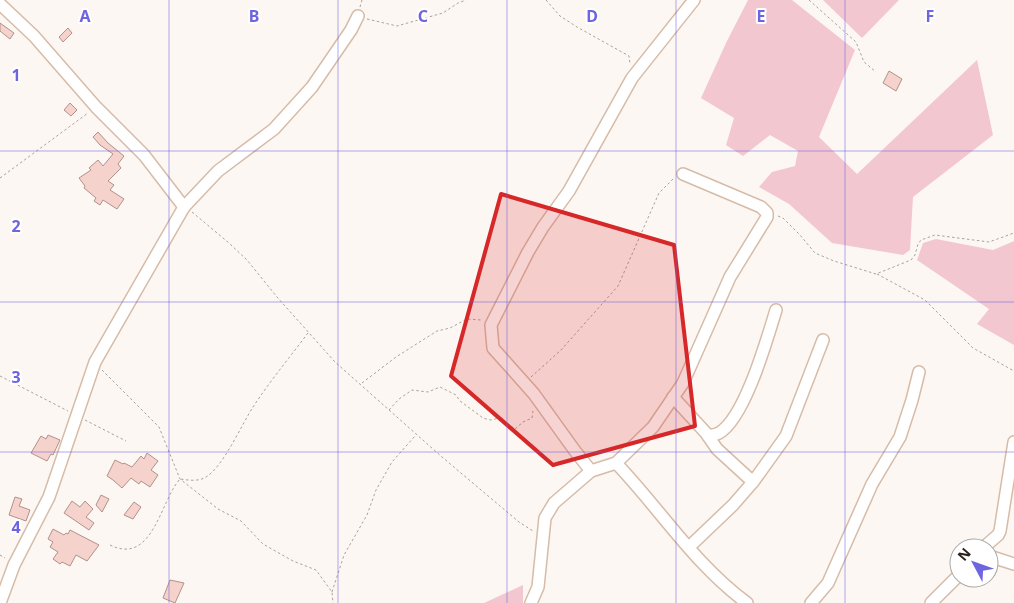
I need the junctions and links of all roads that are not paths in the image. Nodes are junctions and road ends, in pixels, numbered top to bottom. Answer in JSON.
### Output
{"nodes":[{"id":1,"x":694,"y":0,"type":"edge"},
{"id":2,"x":0,"y":4,"type":"edge"},
{"id":3,"x":358,"y":16,"type":"road end"},
{"id":4,"x":684,"y":174,"type":"road end"},
{"id":5,"x":184,"y":207,"type":"junction"},
{"id":6,"x":776,"y":310,"type":"dead end"},
{"id":7,"x":823,"y":340,"type":"dead end"},
{"id":8,"x":919,"y":372,"type":"dead end"},
{"id":9,"x":673,"y":397,"type":"junction"},
{"id":10,"x":708,"y":436,"type":"junction"},
{"id":11,"x":1014,"y":442,"type":"edge"},
{"id":12,"x":616,"y":464,"type":"junction"},
{"id":13,"x":591,"y":471,"type":"junction"},
{"id":14,"x":752,"y":482,"type":"junction"},
{"id":15,"x":995,"y":538,"type":"edge"},
{"id":16,"x":689,"y":547,"type":"junction"},
{"id":17,"x":999,"y":559,"type":"edge"},
{"id":18,"x":1014,"y":564,"type":"edge"},
{"id":19,"x":949,"y":585,"type":"edge"},
{"id":20,"x":0,"y":603,"type":"edge"},
{"id":21,"x":531,"y":603,"type":"edge"},
{"id":22,"x":747,"y":603,"type":"edge"},
{"id":23,"x":811,"y":603,"type":"edge"},
{"id":24,"x":931,"y":603,"type":"edge"}],
"edges":[{"from":1,"to":13,"type":"street"},
{"from":2,"to":5,"type":"street"},
{"from":3,"to":5,"type":"street"},
{"from":4,"to":9,"type":"street"},
{"from":5,"to":20,"type":"street"},
{"from":6,"to":10,"type":"street"},
{"from":7,"to":14,"type":"street"},
{"from":8,"to":23,"type":"street"},
{"from":9,"to":10,"type":"street"},
{"from":9,"to":12,"type":"street"},
{"from":10,"to":14,"type":"street"},
{"from":11,"to":15,"type":"street"},
{"from":12,"to":13,"type":"street"},
{"from":12,"to":16,"type":"street"},
{"from":13,"to":21,"type":"street"},
{"from":14,"to":16,"type":"street"},
{"from":16,"to":22,"type":"street"},
{"from":17,"to":18,"type":"street"},
{"from":19,"to":24,"type":"street"}]}
